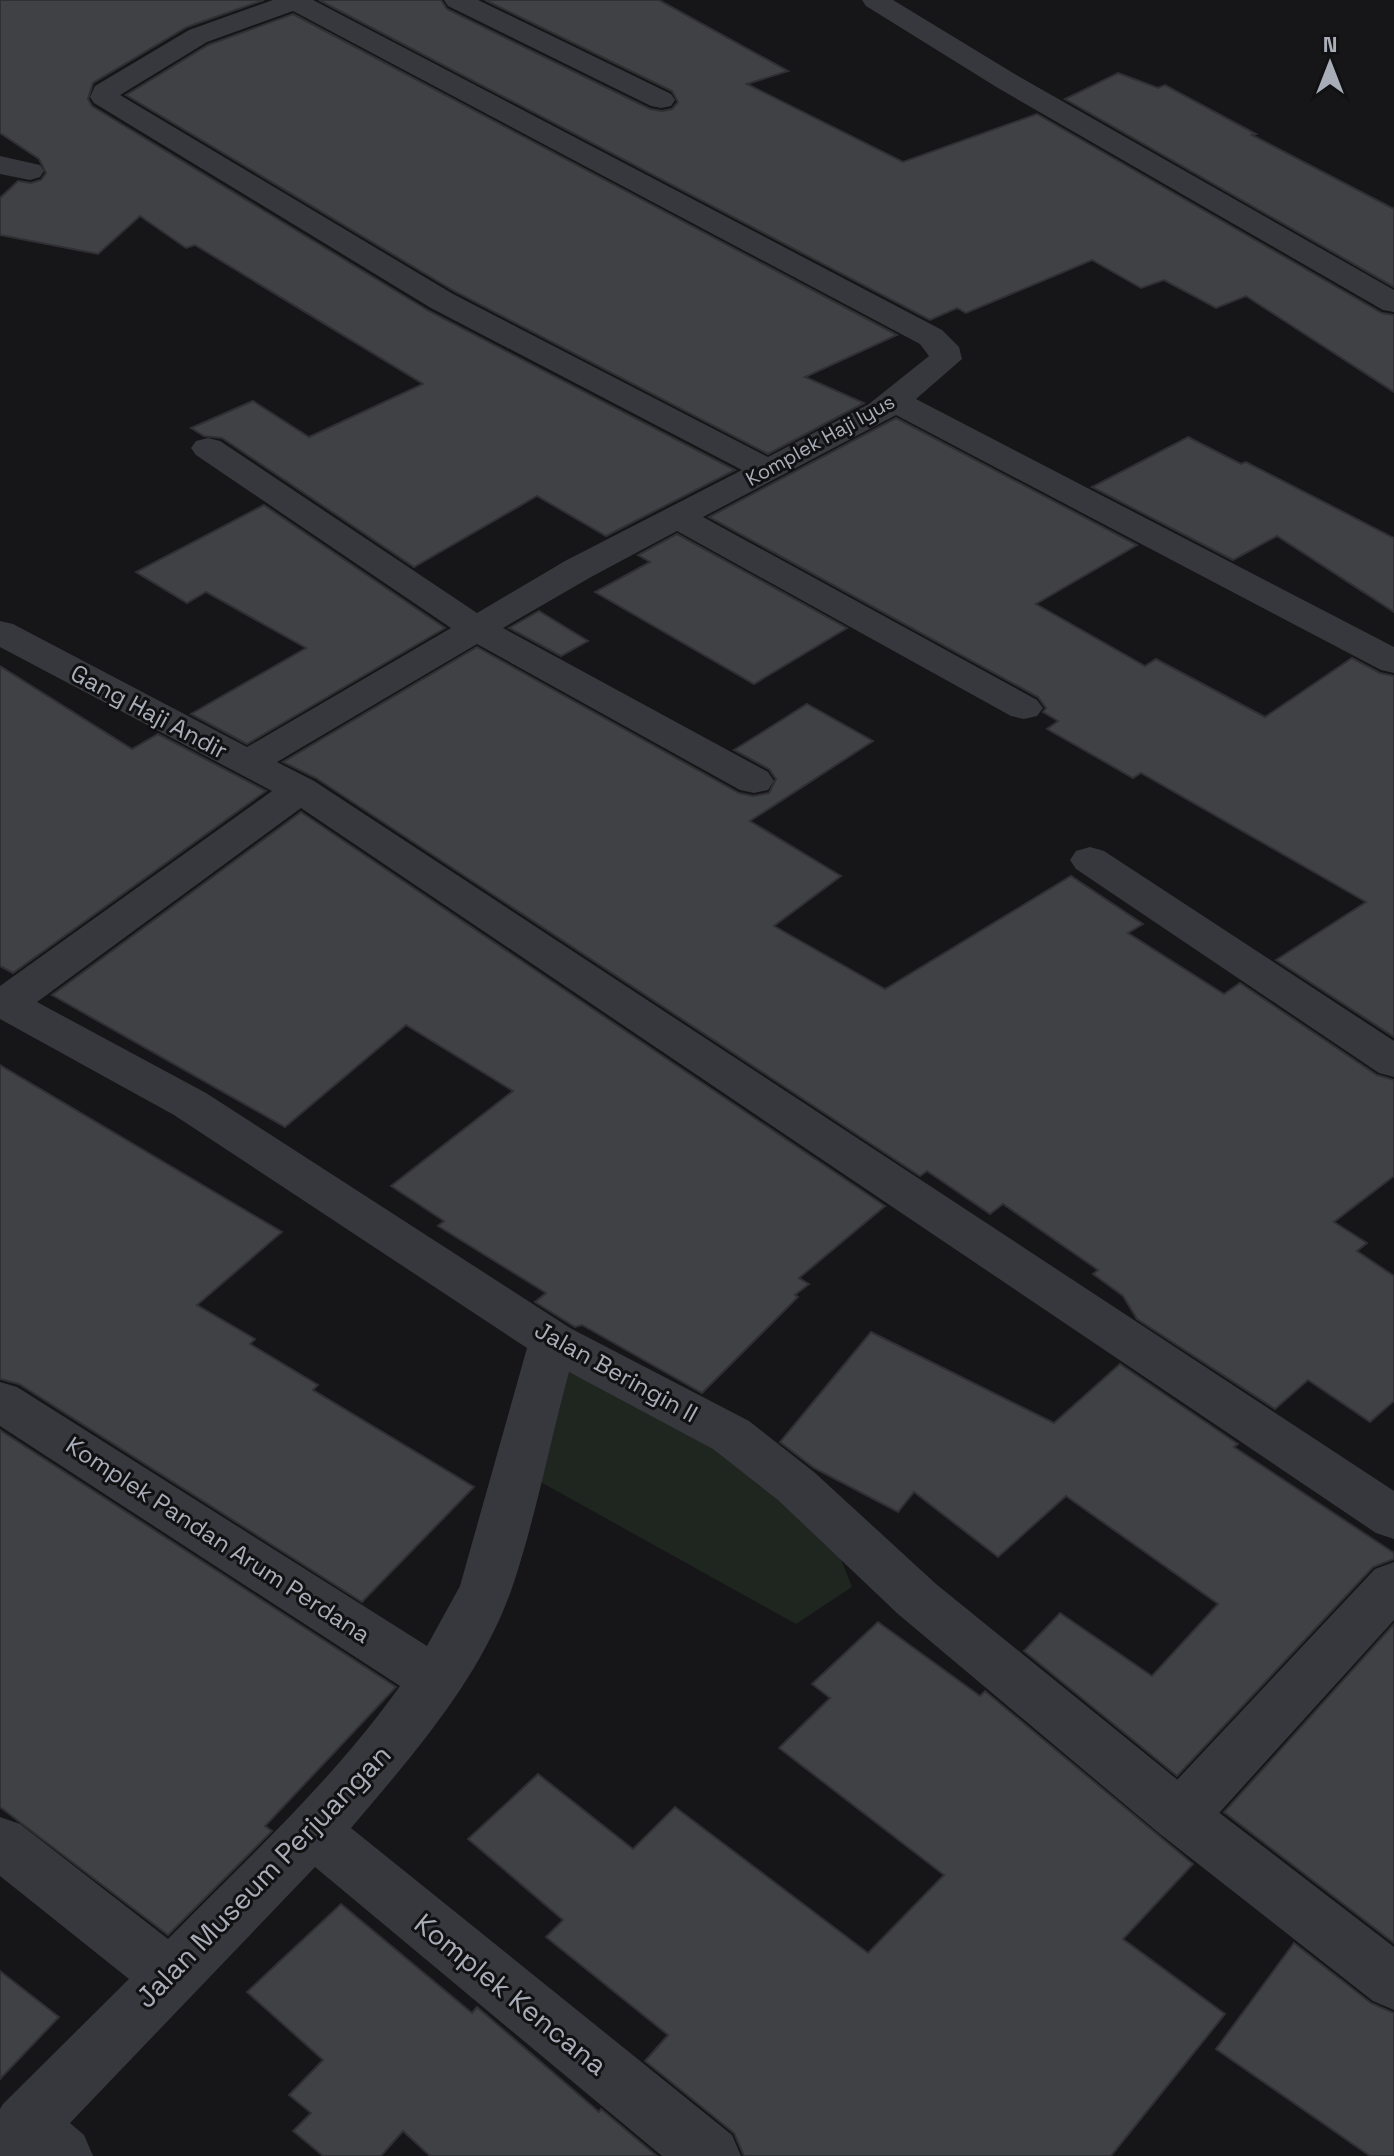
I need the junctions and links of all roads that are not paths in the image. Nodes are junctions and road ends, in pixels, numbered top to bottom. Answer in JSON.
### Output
{"nodes":[{"id":1,"x":294,"y":0,"type":"edge"},
{"id":2,"x":457,"y":0,"type":"edge"},
{"id":3,"x":875,"y":0,"type":"edge"},
{"id":4,"x":661,"y":100,"type":"dead end"},
{"id":5,"x":0,"y":165,"type":"edge"},
{"id":6,"x":30,"y":171,"type":"dead end"},
{"id":7,"x":1394,"y":303,"type":"edge"},
{"id":8,"x":894,"y":401,"type":"junction"},
{"id":9,"x":208,"y":448,"type":"dead end"},
{"id":10,"x":768,"y":470,"type":"junction"},
{"id":11,"x":677,"y":517,"type":"junction"},
{"id":12,"x":475,"y":628,"type":"junction"},
{"id":13,"x":0,"y":632,"type":"edge"},
{"id":14,"x":1394,"y":662,"type":"edge"},
{"id":15,"x":1024,"y":708,"type":"dead end"},
{"id":16,"x":246,"y":764,"type":"junction"},
{"id":17,"x":754,"y":781,"type":"dead end"},
{"id":18,"x":300,"y":790,"type":"junction"},
{"id":19,"x":1090,"y":860,"type":"dead end"},
{"id":20,"x":3,"y":1001,"type":"edge"},
{"id":21,"x":1394,"y":1062,"type":"edge"},
{"id":22,"x":553,"y":1341,"type":"junction"},
{"id":23,"x":0,"y":1401,"type":"edge"},
{"id":24,"x":1394,"y":1518,"type":"edge"},
{"id":25,"x":1394,"y":1584,"type":"edge"},
{"id":26,"x":435,"y":1680,"type":"junction"},
{"id":27,"x":1180,"y":1816,"type":"junction"},
{"id":28,"x":313,"y":1831,"type":"junction"},
{"id":29,"x":0,"y":1842,"type":"edge"},
{"id":30,"x":169,"y":1975,"type":"junction"},
{"id":31,"x":1394,"y":1982,"type":"edge"},
{"id":32,"x":29,"y":2144,"type":"edge"},
{"id":33,"x":710,"y":2156,"type":"edge"}],
"edges":[{"from":1,"to":8,"type":"street","name":"Komplek Haji Iyus"},
{"from":1,"to":10,"type":"street"},
{"from":2,"to":4,"type":"street"},
{"from":3,"to":7,"type":"street"},
{"from":5,"to":6,"type":"street"},
{"from":8,"to":10,"type":"street","name":"Komplek Haji Iyus"},
{"from":8,"to":14,"type":"street"},
{"from":9,"to":12,"type":"street"},
{"from":10,"to":11,"type":"street","name":"Komplek Haji Iyus"},
{"from":11,"to":12,"type":"street","name":"Komplek Haji Iyus"},
{"from":11,"to":15,"type":"street"},
{"from":12,"to":16,"type":"street","name":"Komplek Haji Iyus"},
{"from":12,"to":17,"type":"street"},
{"from":13,"to":16,"type":"street","name":"Gang Haji Andir"},
{"from":16,"to":18,"type":"street","name":"Gang Haji Andir"},
{"from":18,"to":20,"type":"street"},
{"from":18,"to":24,"type":"street","name":"Gang Haji Andir"},
{"from":19,"to":21,"type":"street"},
{"from":20,"to":22,"type":"street","name":"Jalan Beringin II"},
{"from":22,"to":26,"type":"street","name":"Jalan Museum Perjuangan"},
{"from":22,"to":27,"type":"street","name":"Jalan Beringin II"},
{"from":23,"to":26,"type":"street","name":"Komplek Pandan Arum Perdana"},
{"from":25,"to":27,"type":"street"},
{"from":26,"to":28,"type":"street","name":"Jalan Museum Perjuangan"},
{"from":27,"to":31,"type":"street","name":"Jalan Beringin II"},
{"from":28,"to":30,"type":"street","name":"Jalan Museum Perjuangan"},
{"from":28,"to":33,"type":"street","name":"Komplek Kencana"},
{"from":29,"to":30,"type":"street"},
{"from":30,"to":32,"type":"street","name":"Jalan Museum Perjuangan"}]}
